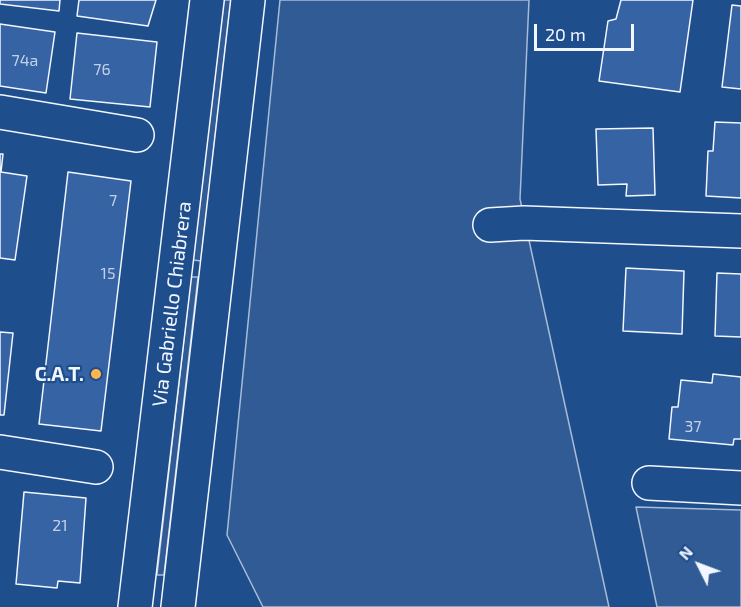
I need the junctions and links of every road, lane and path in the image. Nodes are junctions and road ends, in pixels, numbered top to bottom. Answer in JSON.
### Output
{"nodes":[{"id":1,"x":207,"y":0,"type":"edge"},
{"id":2,"x":248,"y":0,"type":"edge"},
{"id":3,"x":0,"y":112,"type":"edge"},
{"id":4,"x":137,"y":135,"type":"dead end"},
{"id":5,"x":490,"y":225,"type":"dead end"},
{"id":6,"x":741,"y":231,"type":"edge"},
{"id":7,"x":0,"y":452,"type":"edge"},
{"id":8,"x":96,"y":467,"type":"dead end"},
{"id":9,"x":649,"y":483,"type":"dead end"},
{"id":10,"x":741,"y":488,"type":"edge"},
{"id":11,"x":136,"y":607,"type":"edge"},
{"id":12,"x":178,"y":607,"type":"edge"}],
"edges":[{"from":1,"to":11,"type":"street","name":"Via Gabriello Chiabrera"},
{"from":2,"to":12,"type":"street","name":"Via Gabriello Chiabrera"},
{"from":3,"to":4,"type":"street"},
{"from":5,"to":6,"type":"street"},
{"from":7,"to":8,"type":"street"},
{"from":9,"to":10,"type":"street"}]}
